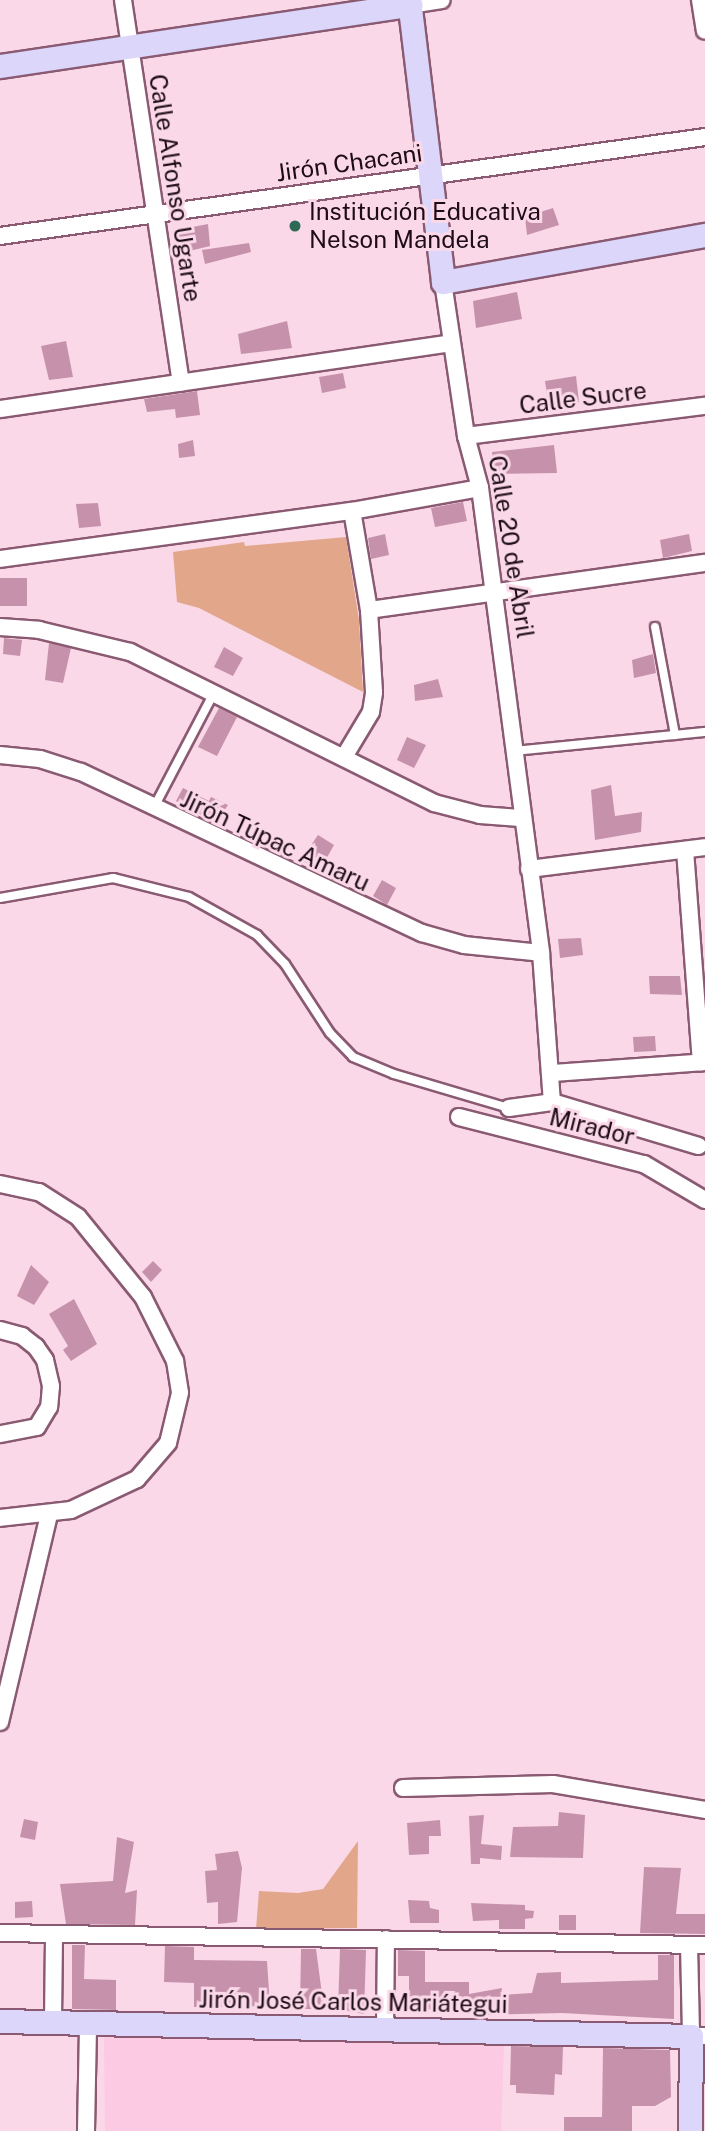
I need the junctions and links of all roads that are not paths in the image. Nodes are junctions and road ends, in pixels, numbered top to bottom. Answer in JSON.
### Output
{"nodes":[{"id":1,"x":123,"y":0,"type":"edge"},
{"id":2,"x":442,"y":0,"type":"edge"},
{"id":3,"x":701,"y":0,"type":"edge"},
{"id":4,"x":410,"y":2,"type":"edge"},
{"id":5,"x":705,"y":31,"type":"edge"},
{"id":6,"x":131,"y":48,"type":"junction"},
{"id":7,"x":0,"y":66,"type":"edge"},
{"id":8,"x":705,"y":137,"type":"edge"},
{"id":9,"x":432,"y":174,"type":"junction"},
{"id":10,"x":156,"y":214,"type":"junction"},
{"id":11,"x":705,"y":235,"type":"edge"},
{"id":12,"x":0,"y":236,"type":"edge"},
{"id":13,"x":443,"y":282,"type":"junction"},
{"id":14,"x":450,"y":343,"type":"junction"},
{"id":15,"x":181,"y":383,"type":"junction"},
{"id":16,"x":705,"y":406,"type":"edge"},
{"id":17,"x":0,"y":409,"type":"edge"},
{"id":18,"x":466,"y":436,"type":"junction"},
{"id":19,"x":480,"y":488,"type":"junction"},
{"id":20,"x":352,"y":511,"type":"junction"},
{"id":21,"x":0,"y":559,"type":"edge"},
{"id":22,"x":705,"y":563,"type":"edge"},
{"id":23,"x":492,"y":591,"type":"junction"},
{"id":24,"x":369,"y":610,"type":"junction"},
{"id":25,"x":655,"y":626,"type":"dead end"},
{"id":26,"x":0,"y":627,"type":"edge"},
{"id":27,"x":216,"y":691,"type":"junction"},
{"id":28,"x":705,"y":732,"type":"edge"},
{"id":29,"x":675,"y":735,"type":"junction"},
{"id":30,"x":513,"y":751,"type":"junction"},
{"id":31,"x":0,"y":755,"type":"edge"},
{"id":32,"x":344,"y":757,"type":"junction"},
{"id":33,"x":153,"y":809,"type":"junction"},
{"id":34,"x":520,"y":818,"type":"junction"},
{"id":35,"x":705,"y":847,"type":"edge"},
{"id":36,"x":685,"y":850,"type":"junction"},
{"id":37,"x":529,"y":869,"type":"junction"},
{"id":38,"x":0,"y":898,"type":"edge"},
{"id":39,"x":541,"y":953,"type":"junction"},
{"id":40,"x":703,"y":1062,"type":"edge"},
{"id":41,"x":553,"y":1073,"type":"junction"},
{"id":42,"x":552,"y":1102,"type":"junction"},
{"id":43,"x":509,"y":1108,"type":"joint"},
{"id":44,"x":459,"y":1117,"type":"dead end"},
{"id":45,"x":699,"y":1146,"type":"dead end"},
{"id":46,"x":0,"y":1184,"type":"edge"},
{"id":47,"x":705,"y":1200,"type":"edge"},
{"id":48,"x":0,"y":1330,"type":"edge"},
{"id":49,"x":0,"y":1434,"type":"edge"},
{"id":50,"x":49,"y":1515,"type":"junction"},
{"id":51,"x":0,"y":1518,"type":"edge"},
{"id":52,"x":0,"y":1722,"type":"edge"},
{"id":53,"x":403,"y":1788,"type":"dead end"},
{"id":54,"x":705,"y":1810,"type":"edge"},
{"id":55,"x":0,"y":1933,"type":"edge"},
{"id":56,"x":54,"y":1935,"type":"junction"},
{"id":57,"x":386,"y":1939,"type":"junction"},
{"id":58,"x":697,"y":1945,"type":"edge"},
{"id":59,"x":53,"y":2020,"type":"junction"},
{"id":60,"x":0,"y":2021,"type":"edge"},
{"id":61,"x":88,"y":2023,"type":"junction"},
{"id":62,"x":385,"y":2028,"type":"junction"},
{"id":63,"x":698,"y":2036,"type":"edge"},
{"id":64,"x":86,"y":2131,"type":"edge"},
{"id":65,"x":690,"y":2131,"type":"edge"}],
"edges":[{"from":1,"to":6,"type":"street","name":"Calle Alfonso Ugarte"},
{"from":2,"to":4,"type":"street"},
{"from":3,"to":5,"type":"street"},
{"from":4,"to":6,"type":"street"},
{"from":4,"to":9,"type":"street","name":"Calle 20 de Abril"},
{"from":6,"to":7,"type":"street"},
{"from":6,"to":10,"type":"street","name":"Calle Alfonso Ugarte"},
{"from":8,"to":9,"type":"street","name":"Jirón Chacani"},
{"from":9,"to":10,"type":"street","name":"Jirón Chacani"},
{"from":9,"to":13,"type":"street","name":"Calle 20 de Abril"},
{"from":10,"to":12,"type":"street","name":"Jirón Chacani"},
{"from":10,"to":15,"type":"street","name":"Calle Alfonso Ugarte"},
{"from":11,"to":13,"type":"street"},
{"from":13,"to":14,"type":"street","name":"Calle 20 de Abril"},
{"from":14,"to":15,"type":"street"},
{"from":14,"to":18,"type":"street","name":"Calle 20 de Abril"},
{"from":15,"to":17,"type":"street"},
{"from":16,"to":18,"type":"street","name":"Calle Sucre"},
{"from":18,"to":19,"type":"street","name":"Calle 20 de Abril"},
{"from":19,"to":20,"type":"street"},
{"from":19,"to":23,"type":"street","name":"Calle 20 de Abril"},
{"from":20,"to":21,"type":"street"},
{"from":20,"to":24,"type":"street"},
{"from":22,"to":23,"type":"street"},
{"from":23,"to":24,"type":"street"},
{"from":23,"to":30,"type":"street","name":"Calle 20 de Abril"},
{"from":24,"to":32,"type":"street"},
{"from":25,"to":29,"type":"lane"},
{"from":26,"to":27,"type":"street"},
{"from":27,"to":32,"type":"street"},
{"from":27,"to":33,"type":"lane"},
{"from":28,"to":29,"type":"lane"},
{"from":29,"to":30,"type":"lane"},
{"from":30,"to":34,"type":"street","name":"Calle 20 de Abril"},
{"from":31,"to":33,"type":"street","name":"Jirón Túpac Amaru"},
{"from":32,"to":34,"type":"street"},
{"from":33,"to":39,"type":"street","name":"Jirón Túpac Amaru"},
{"from":34,"to":37,"type":"street","name":"Calle 20 de Abril"},
{"from":35,"to":36,"type":"street"},
{"from":36,"to":37,"type":"street"},
{"from":36,"to":40,"type":"street"},
{"from":37,"to":39,"type":"street","name":"Calle 20 de Abril"},
{"from":38,"to":43,"type":"lane"},
{"from":39,"to":41,"type":"street","name":"Calle 20 de Abril"},
{"from":40,"to":41,"type":"street"},
{"from":41,"to":42,"type":"street","name":"Calle 20 de Abril"},
{"from":42,"to":43,"type":"street"},
{"from":42,"to":45,"type":"street"},
{"from":44,"to":47,"type":"street","name":"Mirador"},
{"from":46,"to":50,"type":"street"},
{"from":48,"to":49,"type":"street"},
{"from":50,"to":51,"type":"street"},
{"from":50,"to":52,"type":"street"},
{"from":53,"to":54,"type":"street"},
{"from":55,"to":56,"type":"street"},
{"from":56,"to":57,"type":"street"},
{"from":56,"to":59,"type":"street"},
{"from":57,"to":58,"type":"street"},
{"from":57,"to":62,"type":"street"},
{"from":58,"to":63,"type":"street"},
{"from":59,"to":60,"type":"street","name":"Jirón José Carlos Mariátegui"},
{"from":59,"to":61,"type":"street","name":"Jirón José Carlos Mariátegui"},
{"from":61,"to":62,"type":"street","name":"Jirón José Carlos Mariátegui"},
{"from":61,"to":64,"type":"street"},
{"from":62,"to":63,"type":"street","name":"Jirón José Carlos Mariátegui"},
{"from":63,"to":65,"type":"street"}]}
